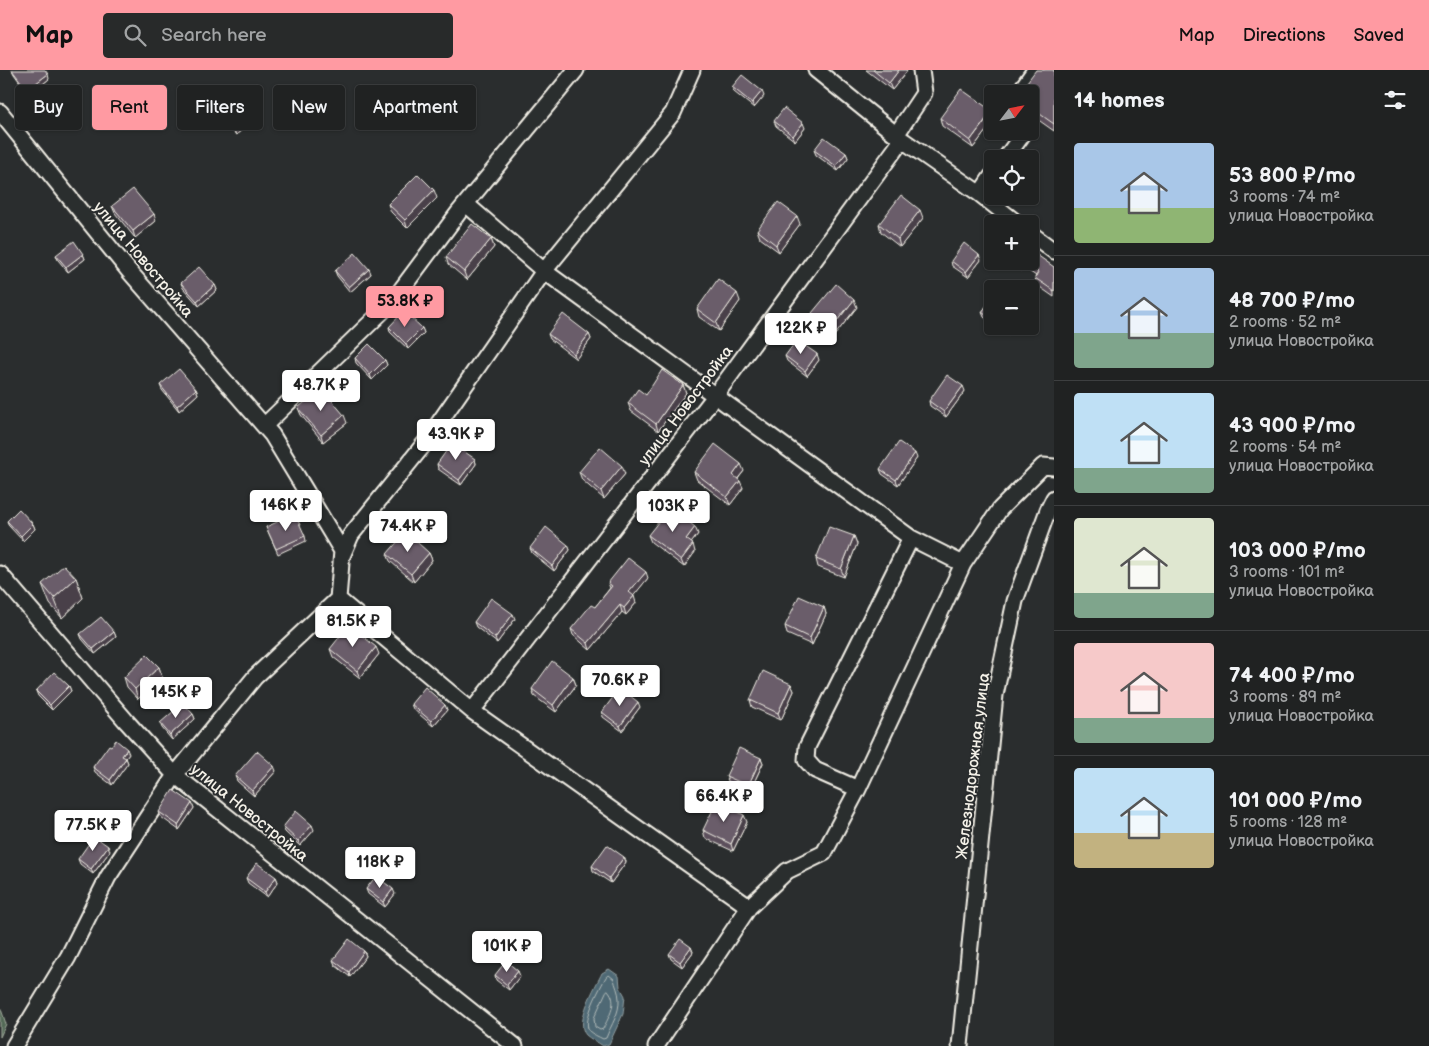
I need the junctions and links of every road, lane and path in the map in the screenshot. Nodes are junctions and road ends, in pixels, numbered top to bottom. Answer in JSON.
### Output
{"nodes":[{"id":1,"x":576,"y":70,"type":"edge"},
{"id":2,"x":692,"y":70,"type":"edge"},
{"id":3,"x":816,"y":70,"type":"edge"},
{"id":4,"x":921,"y":70,"type":"edge"},
{"id":5,"x":1035,"y":70,"type":"edge"},
{"id":6,"x":1024,"y":85,"type":"edge"},
{"id":7,"x":0,"y":112,"type":"edge"},
{"id":8,"x":900,"y":138,"type":"junction"},
{"id":9,"x":984,"y":188,"type":"edge"},
{"id":10,"x":980,"y":194,"type":"junction"},
{"id":11,"x":466,"y":204,"type":"junction"},
{"id":12,"x":1007,"y":215,"type":"edge"},
{"id":13,"x":1039,"y":240,"type":"edge"},
{"id":14,"x":1054,"y":251,"type":"edge"},
{"id":15,"x":544,"y":271,"type":"junction"},
{"id":16,"x":715,"y":396,"type":"junction"},
{"id":17,"x":264,"y":426,"type":"junction"},
{"id":18,"x":1054,"y":466,"type":"edge"},
{"id":19,"x":1054,"y":498,"type":"edge"},
{"id":20,"x":911,"y":538,"type":"junction"},
{"id":21,"x":342,"y":556,"type":"junction"},
{"id":22,"x":963,"y":564,"type":"junction"},
{"id":23,"x":0,"y":574,"type":"edge"},
{"id":24,"x":338,"y":599,"type":"junction"},
{"id":25,"x":472,"y":711,"type":"junction"},
{"id":26,"x":175,"y":775,"type":"junction"},
{"id":27,"x":858,"y":789,"type":"junction"},
{"id":28,"x":749,"y":907,"type":"junction"},
{"id":29,"x":14,"y":1046,"type":"edge"},
{"id":30,"x":515,"y":1046,"type":"edge"},
{"id":31,"x":656,"y":1046,"type":"edge"},
{"id":32,"x":960,"y":1046,"type":"edge"}],
"edges":[{"from":1,"to":11,"type":"street"},
{"from":2,"to":15,"type":"street"},
{"from":3,"to":8,"type":"street"},
{"from":4,"to":8,"type":"street","name":"улица Новостройка"},
{"from":5,"to":6,"type":"street"},
{"from":7,"to":17,"type":"street","name":"улица Новостройка"},
{"from":8,"to":10,"type":"street"},
{"from":8,"to":16,"type":"street","name":"улица Новостройка"},
{"from":9,"to":10,"type":"street"},
{"from":10,"to":12,"type":"street"},
{"from":11,"to":15,"type":"street"},
{"from":11,"to":17,"type":"street"},
{"from":13,"to":14,"type":"street"},
{"from":15,"to":16,"type":"street"},
{"from":15,"to":21,"type":"street"},
{"from":16,"to":20,"type":"street"},
{"from":16,"to":25,"type":"street","name":"улица Новостройка"},
{"from":17,"to":21,"type":"street","name":"улица Новостройка"},
{"from":18,"to":22,"type":"street"},
{"from":19,"to":32,"type":"street","name":"Железнодорожная улица"},
{"from":20,"to":22,"type":"street"},
{"from":20,"to":27,"type":"street"},
{"from":21,"to":24,"type":"street"},
{"from":22,"to":27,"type":"street"},
{"from":23,"to":26,"type":"street"},
{"from":24,"to":25,"type":"street"},
{"from":24,"to":26,"type":"street","name":"улица Новостройка"},
{"from":25,"to":28,"type":"street"},
{"from":26,"to":29,"type":"street"},
{"from":26,"to":30,"type":"street","name":"улица Новостройка"},
{"from":27,"to":28,"type":"street"},
{"from":28,"to":31,"type":"street"}]}
